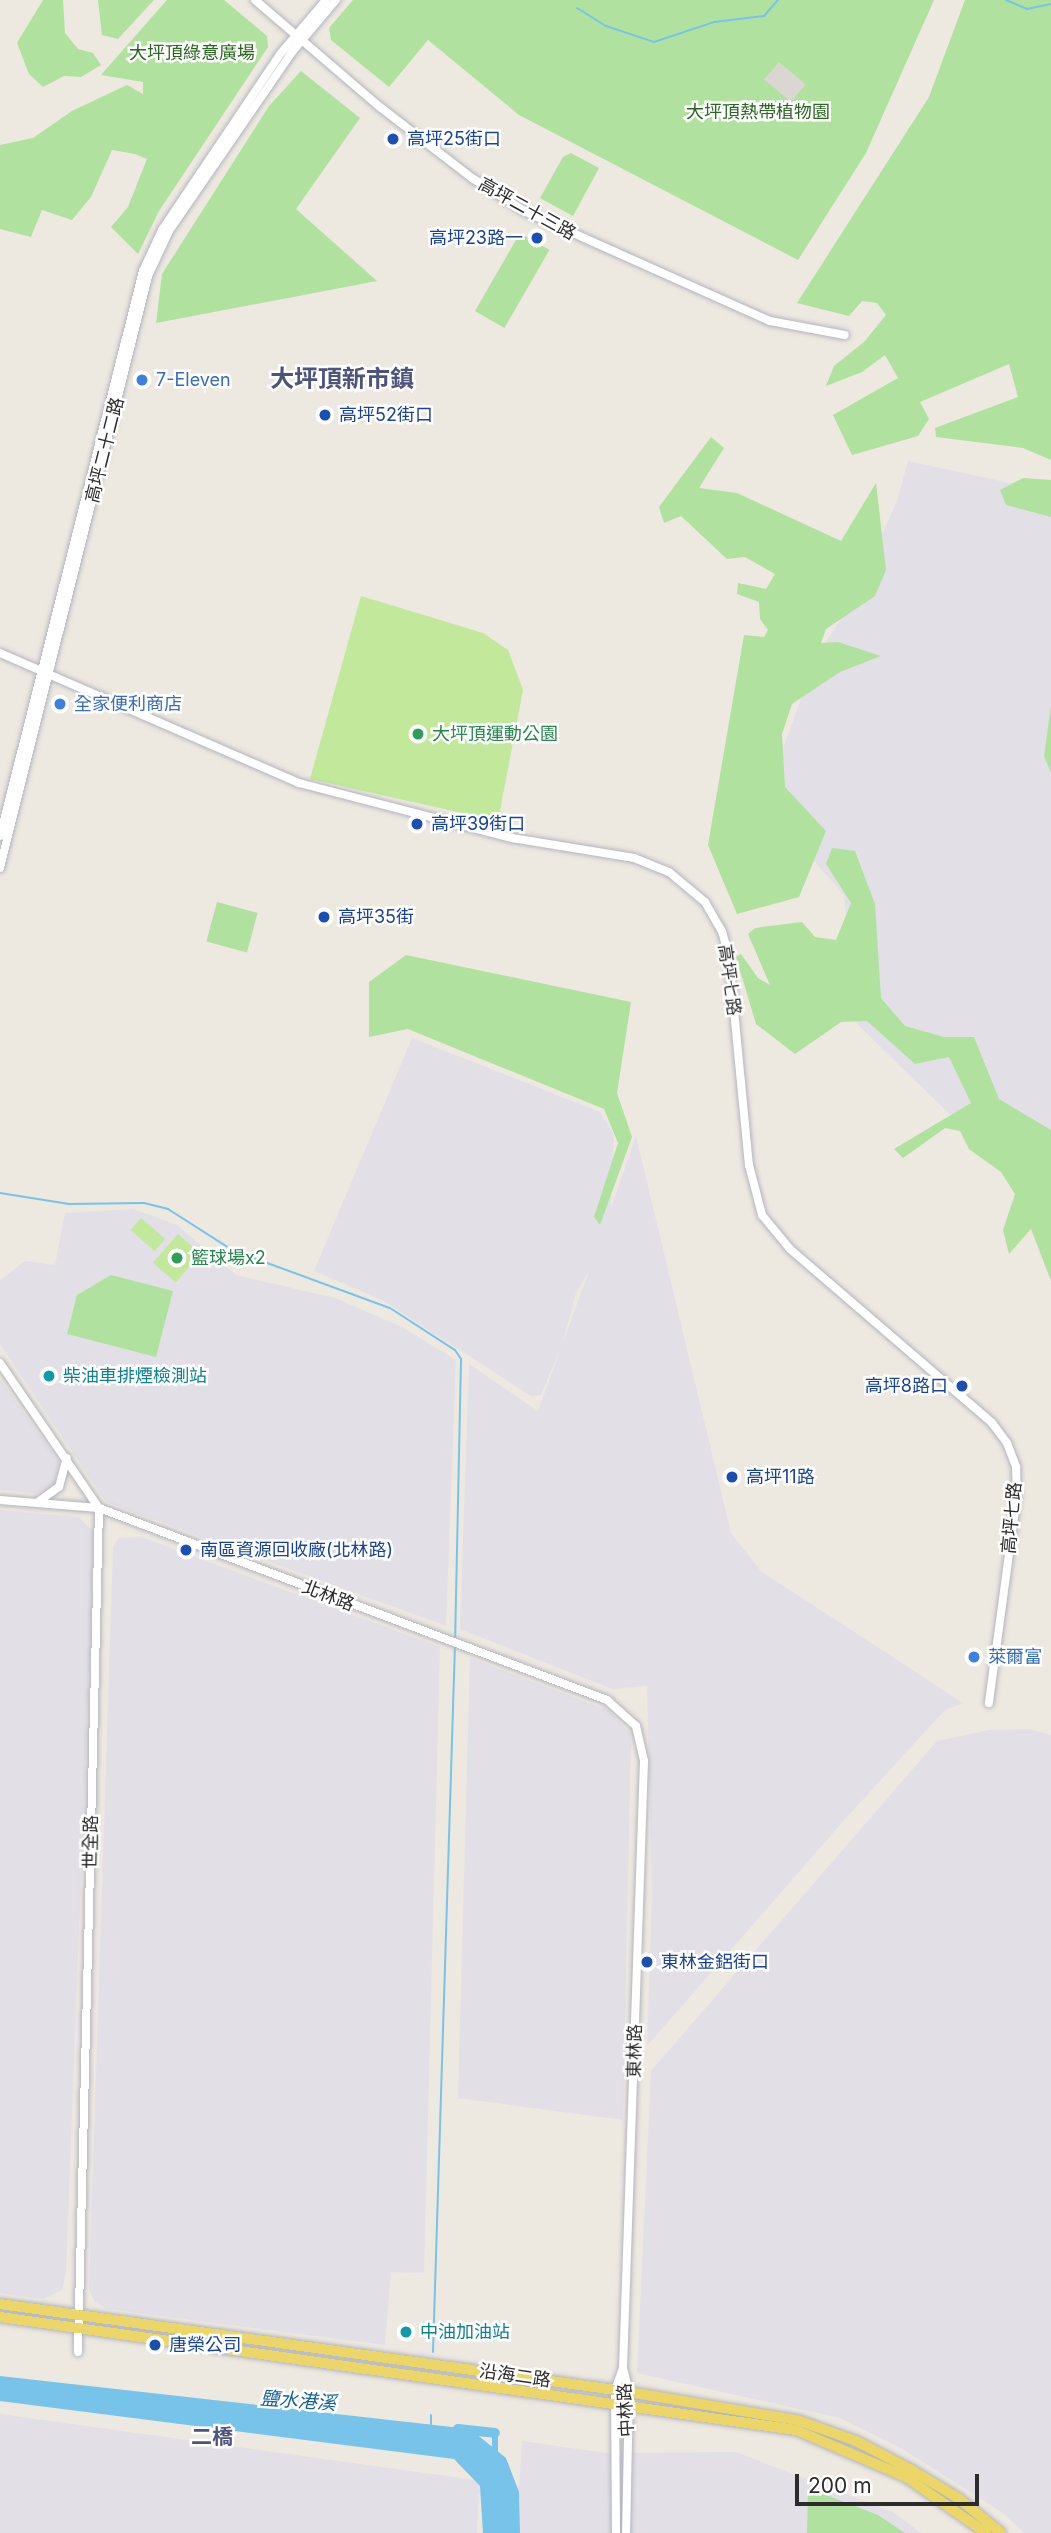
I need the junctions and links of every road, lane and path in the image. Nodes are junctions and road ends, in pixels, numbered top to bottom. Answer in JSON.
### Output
{"nodes":[{"id":1,"x":255,"y":0,"type":"edge"},
{"id":2,"x":326,"y":0,"type":"edge"},
{"id":3,"x":336,"y":0,"type":"edge"},
{"id":4,"x":297,"y":38,"type":"junction"},
{"id":5,"x":845,"y":335,"type":"dead end"},
{"id":6,"x":0,"y":653,"type":"edge"},
{"id":7,"x":45,"y":672,"type":"junction"},
{"id":8,"x":0,"y":836,"type":"edge"},
{"id":9,"x":0,"y":868,"type":"edge"},
{"id":10,"x":0,"y":1363,"type":"edge"},
{"id":11,"x":67,"y":1458,"type":"junction"},
{"id":12,"x":0,"y":1500,"type":"edge"},
{"id":13,"x":37,"y":1503,"type":"junction"},
{"id":14,"x":99,"y":1508,"type":"junction"},
{"id":15,"x":989,"y":1703,"type":"dead end"},
{"id":16,"x":640,"y":1733,"type":"joint"},
{"id":17,"x":0,"y":2304,"type":"edge"},
{"id":18,"x":79,"y":2314,"type":"junction"},
{"id":19,"x":0,"y":2317,"type":"edge"},
{"id":20,"x":78,"y":2328,"type":"junction"},
{"id":21,"x":78,"y":2352,"type":"dead end"},
{"id":22,"x":401,"y":2360,"type":"junction"},
{"id":23,"x":623,"y":2368,"type":"junction"},
{"id":24,"x":398,"y":2372,"type":"junction"},
{"id":25,"x":615,"y":2396,"type":"junction"},
{"id":26,"x":629,"y":2398,"type":"junction"},
{"id":27,"x":616,"y":2533,"type":"edge"},
{"id":28,"x":626,"y":2533,"type":"edge"},
{"id":29,"x":986,"y":2533,"type":"edge"},
{"id":30,"x":1001,"y":2533,"type":"edge"}],
"edges":[{"from":1,"to":4,"type":"street","name":"高坪二十三路"},
{"from":2,"to":4,"type":"street","name":"高坪二十二路"},
{"from":3,"to":4,"type":"street","name":"高坪二十二路"},
{"from":4,"to":5,"type":"street","name":"高坪二十三路"},
{"from":4,"to":7,"type":"street","name":"高坪二十二路"},
{"from":6,"to":7,"type":"street","name":"高坪七路"},
{"from":7,"to":8,"type":"street","name":"高坪二十二路"},
{"from":7,"to":9,"type":"street","name":"高坪二十二路"},
{"from":7,"to":15,"type":"street","name":"高坪七路"},
{"from":10,"to":11,"type":"street"},
{"from":11,"to":13,"type":"street"},
{"from":11,"to":14,"type":"street"},
{"from":12,"to":13,"type":"street","name":"北林路"},
{"from":13,"to":14,"type":"street","name":"北林路"},
{"from":14,"to":16,"type":"street","name":"北林路"},
{"from":14,"to":18,"type":"street","name":"世全路"},
{"from":16,"to":23,"type":"street","name":"東林路"},
{"from":17,"to":18,"type":"main road","name":"沿海二路"},
{"from":18,"to":20,"type":"street","name":"世全路"},
{"from":18,"to":22,"type":"main road","name":"沿海二路"},
{"from":19,"to":20,"type":"main road","name":"沿海二路"},
{"from":20,"to":21,"type":"street","name":"世全路"},
{"from":20,"to":24,"type":"main road","name":"沿海二路"},
{"from":22,"to":24,"type":"main road"},
{"from":22,"to":25,"type":"main road","name":"沿海二路"},
{"from":23,"to":25,"type":"street","name":"中林路"},
{"from":23,"to":26,"type":"street","name":"中林路"},
{"from":24,"to":25,"type":"main road","name":"沿海二路"},
{"from":25,"to":26,"type":"main road","name":"沿海二路"},
{"from":25,"to":27,"type":"street","name":"中林路"},
{"from":26,"to":28,"type":"street","name":"中林路"},
{"from":26,"to":29,"type":"main road","name":"沿海二路"},
{"from":26,"to":30,"type":"main road","name":"沿海二路"}]}
